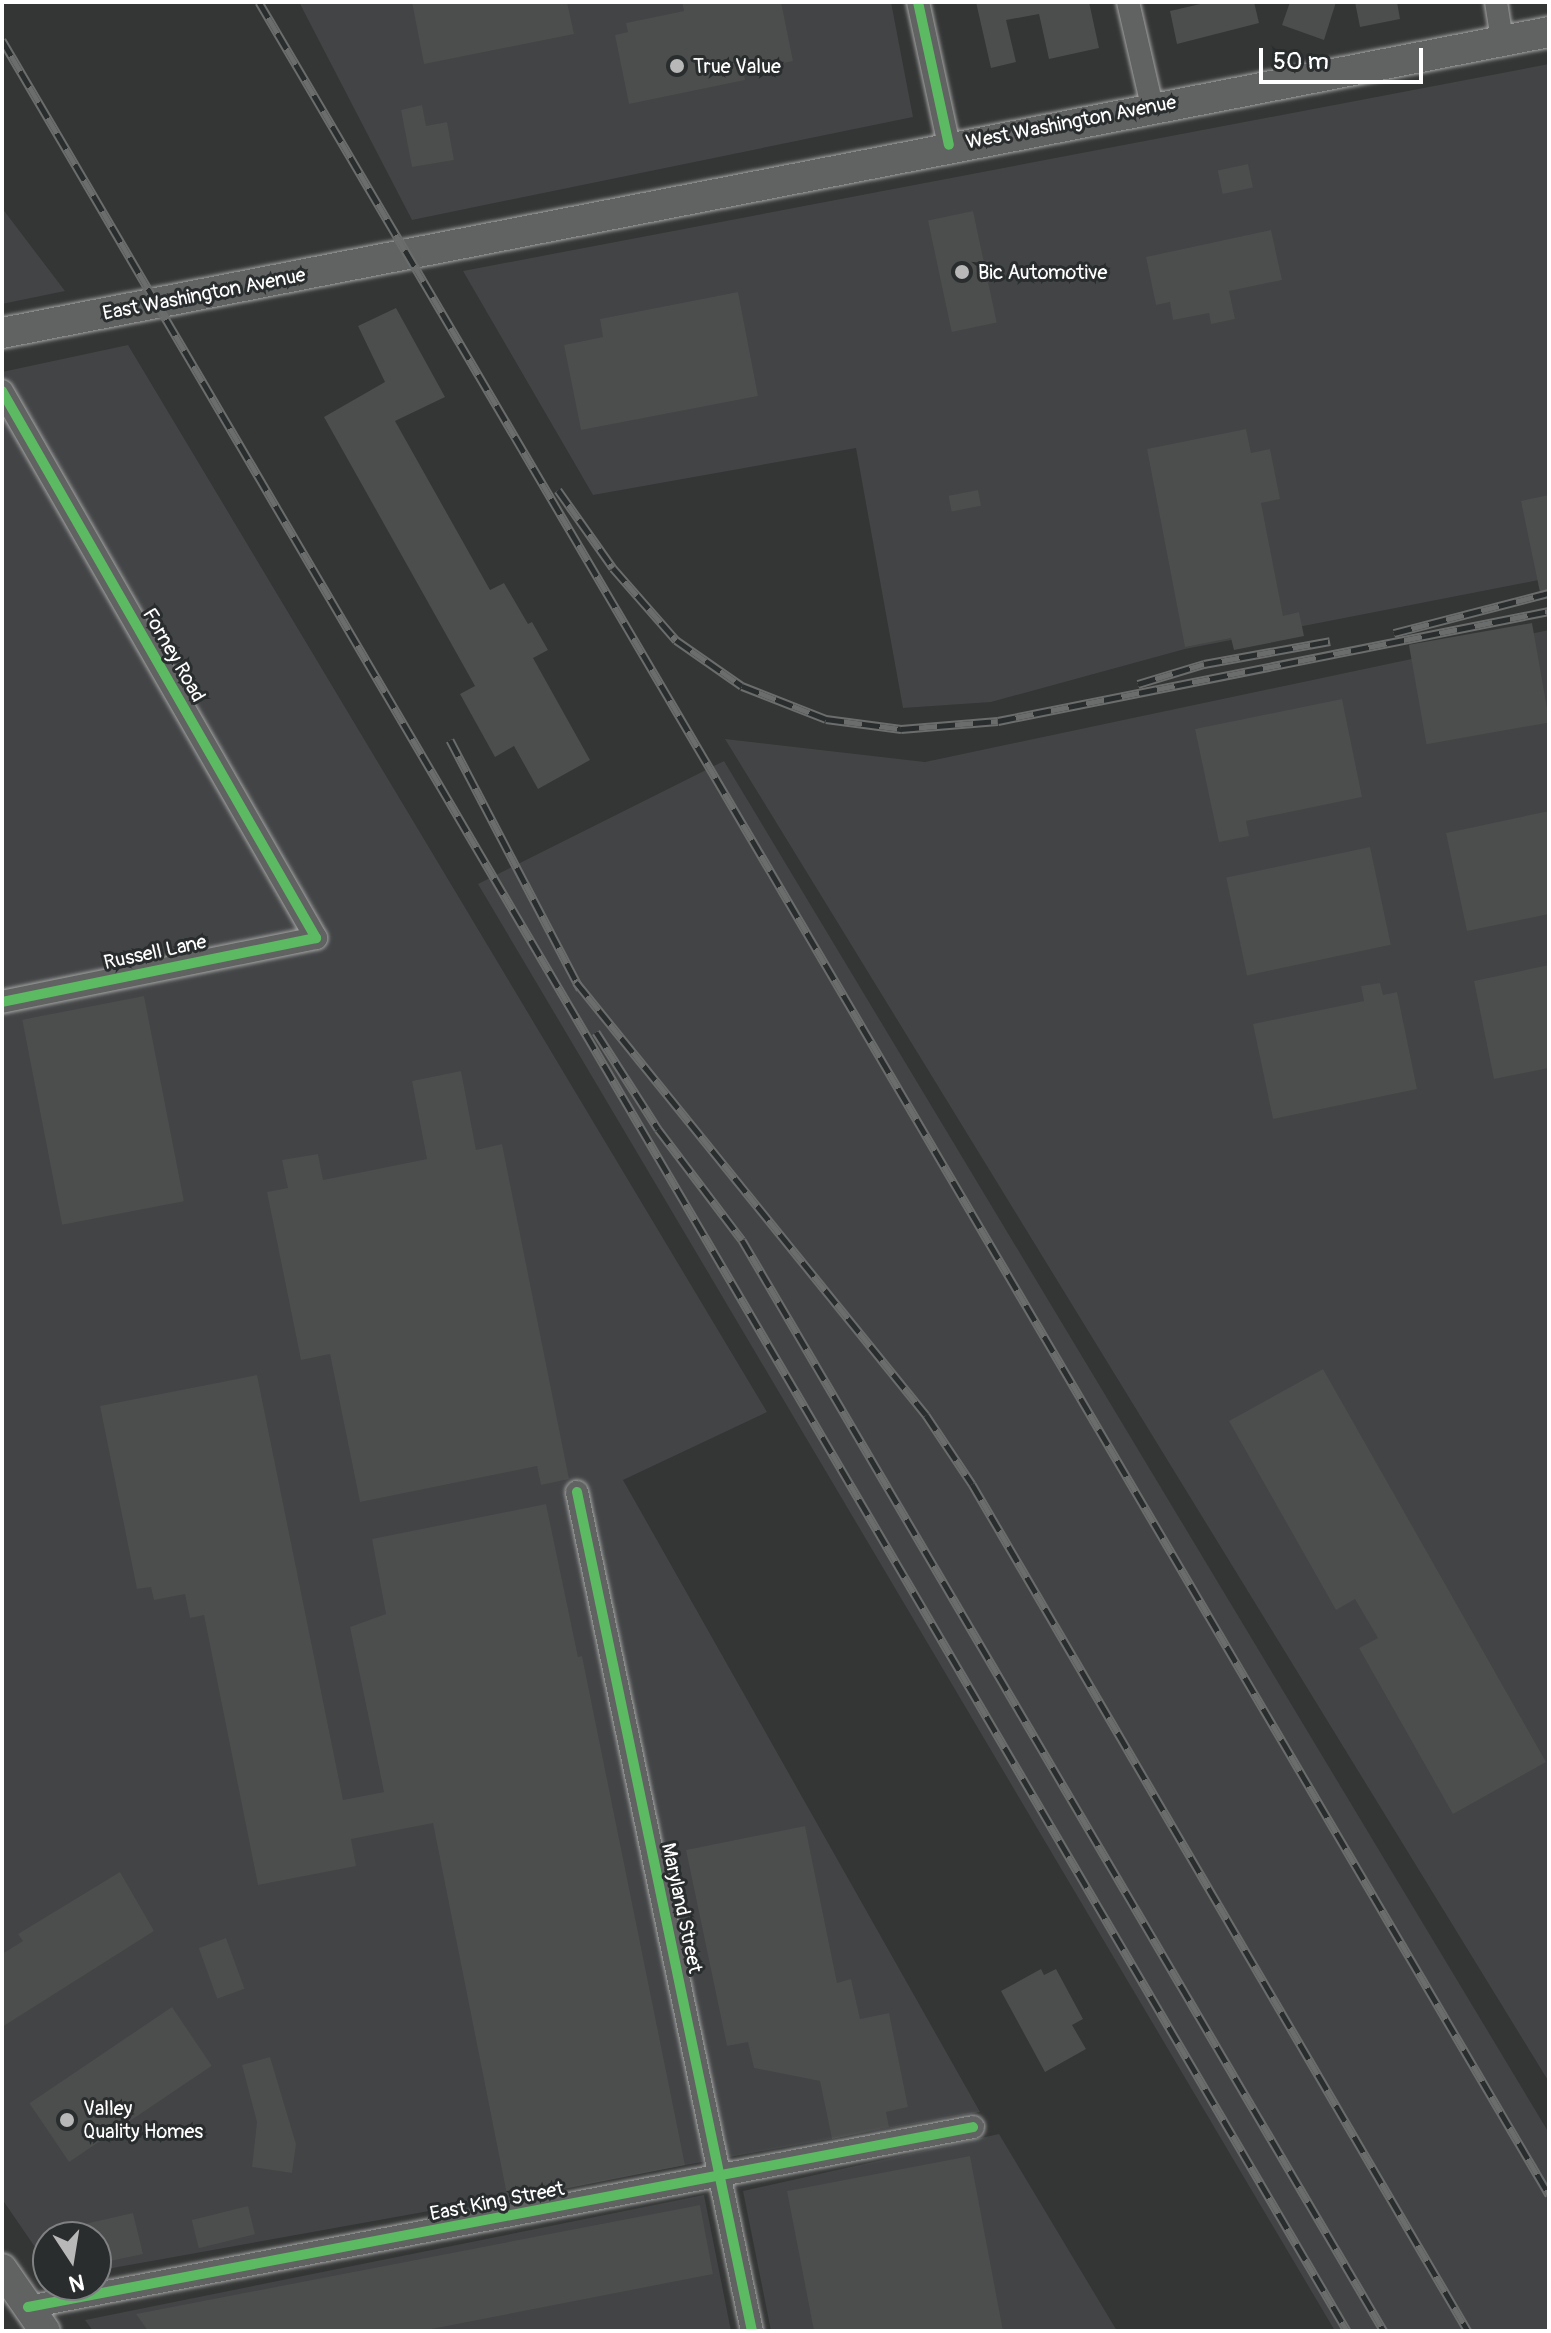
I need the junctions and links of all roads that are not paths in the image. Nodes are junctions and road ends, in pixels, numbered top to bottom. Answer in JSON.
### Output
{"nodes":[{"id":1,"x":918,"y":2,"type":"edge"},
{"id":2,"x":1128,"y":2,"type":"edge"},
{"id":3,"x":1496,"y":2,"type":"edge"},
{"id":4,"x":1549,"y":32,"type":"edge"},
{"id":5,"x":1502,"y":41,"type":"junction"},
{"id":6,"x":1152,"y":106,"type":"junction"},
{"id":7,"x":949,"y":145,"type":"junction"},
{"id":8,"x":405,"y":255,"type":"joint"},
{"id":9,"x":2,"y":333,"type":"edge"},
{"id":10,"x":2,"y":391,"type":"edge"},
{"id":11,"x":316,"y":938,"type":"joint"},
{"id":12,"x":2,"y":1002,"type":"edge"},
{"id":13,"x":577,"y":1492,"type":"dead end"},
{"id":14,"x":973,"y":2127,"type":"dead end"},
{"id":15,"x":721,"y":2177,"type":"junction"},
{"id":16,"x":2,"y":2269,"type":"edge"},
{"id":17,"x":36,"y":2319,"type":"edge"},
{"id":18,"x":752,"y":2331,"type":"edge"}],
"edges":[{"from":1,"to":7,"type":"street"},
{"from":2,"to":6,"type":"street"},
{"from":3,"to":5,"type":"street"},
{"from":4,"to":5,"type":"main road","name":"West Washington Avenue"},
{"from":5,"to":6,"type":"main road","name":"West Washington Avenue"},
{"from":6,"to":7,"type":"main road","name":"West Washington Avenue"},
{"from":7,"to":8,"type":"main road","name":"West Washington Avenue"},
{"from":8,"to":9,"type":"main road","name":"East Washington Avenue"},
{"from":10,"to":11,"type":"street","name":"Forney Road"},
{"from":11,"to":12,"type":"street","name":"Russell Lane"},
{"from":13,"to":15,"type":"street","name":"Maryland Street"},
{"from":14,"to":15,"type":"street","name":"East King Street"},
{"from":15,"to":17,"type":"street","name":"East King Street"},
{"from":15,"to":18,"type":"street","name":"Maryland Street"},
{"from":16,"to":17,"type":"main road"}]}
